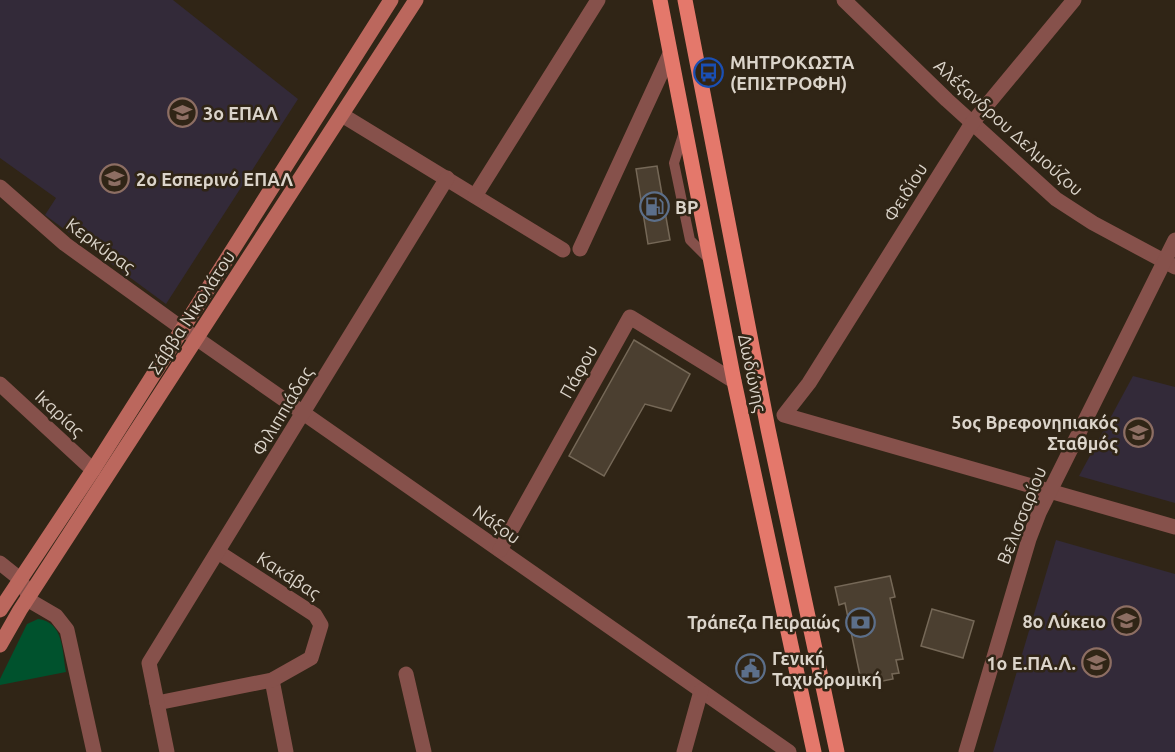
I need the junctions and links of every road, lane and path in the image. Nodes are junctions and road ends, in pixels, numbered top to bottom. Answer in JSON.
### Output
{"nodes":[{"id":1,"x":392,"y":0,"type":"edge"},
{"id":2,"x":416,"y":0,"type":"edge"},
{"id":3,"x":598,"y":0,"type":"edge"},
{"id":4,"x":660,"y":0,"type":"edge"},
{"id":5,"x":685,"y":0,"type":"edge"},
{"id":6,"x":844,"y":0,"type":"edge"},
{"id":7,"x":1074,"y":0,"type":"edge"},
{"id":8,"x":669,"y":56,"type":"junction"},
{"id":9,"x":342,"y":115,"type":"junction"},
{"id":10,"x":972,"y":123,"type":"junction"},
{"id":11,"x":447,"y":178,"type":"junction"},
{"id":12,"x":2,"y":195,"type":"edge"},
{"id":13,"x":475,"y":196,"type":"junction"},
{"id":14,"x":1175,"y":240,"type":"edge"},
{"id":15,"x":580,"y":249,"type":"dead end"},
{"id":16,"x":563,"y":250,"type":"dead end"},
{"id":17,"x":1170,"y":264,"type":"edge"},
{"id":18,"x":183,"y":329,"type":"junction"},
{"id":19,"x":197,"y":339,"type":"junction"},
{"id":20,"x":734,"y":381,"type":"junction"},
{"id":21,"x":0,"y":384,"type":"edge"},
{"id":22,"x":764,"y":406,"type":"junction"},
{"id":23,"x":303,"y":413,"type":"junction"},
{"id":24,"x":784,"y":415,"type":"junction"},
{"id":25,"x":768,"y":429,"type":"junction"},
{"id":26,"x":93,"y":470,"type":"junction"},
{"id":27,"x":1049,"y":491,"type":"junction"},
{"id":28,"x":1175,"y":527,"type":"edge"},
{"id":29,"x":500,"y":550,"type":"junction"},
{"id":30,"x":218,"y":552,"type":"junction"},
{"id":31,"x":0,"y":564,"type":"edge"},
{"id":32,"x":20,"y":579,"type":"junction"},
{"id":33,"x":28,"y":597,"type":"junction"},
{"id":34,"x":0,"y":610,"type":"edge"},
{"id":35,"x":0,"y":645,"type":"edge"},
{"id":36,"x":406,"y":674,"type":"dead end"},
{"id":37,"x":272,"y":680,"type":"junction"},
{"id":38,"x":701,"y":691,"type":"junction"},
{"id":39,"x":157,"y":704,"type":"junction"},
{"id":40,"x":94,"y":752,"type":"edge"},
{"id":41,"x":167,"y":752,"type":"edge"},
{"id":42,"x":286,"y":752,"type":"edge"},
{"id":43,"x":424,"y":752,"type":"edge"},
{"id":44,"x":684,"y":752,"type":"edge"},
{"id":45,"x":789,"y":752,"type":"edge"},
{"id":46,"x":814,"y":752,"type":"edge"},
{"id":47,"x":837,"y":752,"type":"edge"},
{"id":48,"x":966,"y":752,"type":"edge"}],
"edges":[{"from":1,"to":18,"type":"street","name":"Σάββα Νικολάτου"},
{"from":2,"to":9,"type":"street","name":"Σάββα Νικολάτου"},
{"from":3,"to":13,"type":"street"},
{"from":4,"to":8,"type":"main road","name":"Δωδώνης"},
{"from":5,"to":22,"type":"main road","name":"Δωδώνης"},
{"from":6,"to":10,"type":"street","name":"Αλέξανδρου Δελμούζου"},
{"from":7,"to":10,"type":"street","name":"Φειδίου"},
{"from":8,"to":15,"type":"street"},
{"from":8,"to":20,"type":"main road","name":"Δωδώνης"},
{"from":9,"to":11,"type":"street"},
{"from":9,"to":19,"type":"street","name":"Σάββα Νικολάτου"},
{"from":10,"to":17,"type":"street","name":"Αλέξανδρου Δελμούζου"},
{"from":10,"to":24,"type":"street","name":"Φειδίου"},
{"from":11,"to":13,"type":"street"},
{"from":11,"to":23,"type":"street","name":"Φιλιππιάδας"},
{"from":12,"to":18,"type":"street","name":"Κερκύρας"},
{"from":13,"to":16,"type":"street"},
{"from":14,"to":17,"type":"street","name":"Βελισσαρίου"},
{"from":17,"to":27,"type":"street","name":"Βελισσαρίου"},
{"from":18,"to":19,"type":"street","name":"Νάξου"},
{"from":18,"to":26,"type":"street","name":"Σάββα Νικολάτου"},
{"from":19,"to":23,"type":"street","name":"Νάξου"},
{"from":19,"to":33,"type":"street","name":"Σάββα Νικολάτου"},
{"from":20,"to":29,"type":"street","name":"Πάφου"},
{"from":20,"to":46,"type":"main road","name":"Δωδώνης"},
{"from":21,"to":26,"type":"street","name":"Ικαρίας"},
{"from":22,"to":24,"type":"street"},
{"from":22,"to":25,"type":"main road","name":"Δωδώνης"},
{"from":23,"to":29,"type":"street","name":"Νάξου"},
{"from":23,"to":30,"type":"street","name":"Φιλιππιάδας"},
{"from":24,"to":25,"type":"street","name":"Φειδίου"},
{"from":24,"to":27,"type":"street"},
{"from":25,"to":47,"type":"main road","name":"Δωδώνης"},
{"from":26,"to":32,"type":"street","name":"Σάββα Νικολάτου"},
{"from":27,"to":28,"type":"street"},
{"from":27,"to":48,"type":"street","name":"Βελισσαρίου"},
{"from":29,"to":38,"type":"street","name":"Νάξου"},
{"from":30,"to":37,"type":"street","name":"Κακάβας"},
{"from":30,"to":39,"type":"street","name":"Φιλιππιάδας"},
{"from":31,"to":32,"type":"street"},
{"from":32,"to":33,"type":"street"},
{"from":32,"to":34,"type":"street","name":"Σάββα Νικολάτου"},
{"from":33,"to":35,"type":"street","name":"Σάββα Νικολάτου"},
{"from":33,"to":40,"type":"street"},
{"from":36,"to":43,"type":"street"},
{"from":37,"to":39,"type":"street","name":"Κακάβας"},
{"from":37,"to":42,"type":"street"},
{"from":38,"to":44,"type":"street"},
{"from":38,"to":45,"type":"street","name":"Νάξου"},
{"from":39,"to":41,"type":"street"}]}
